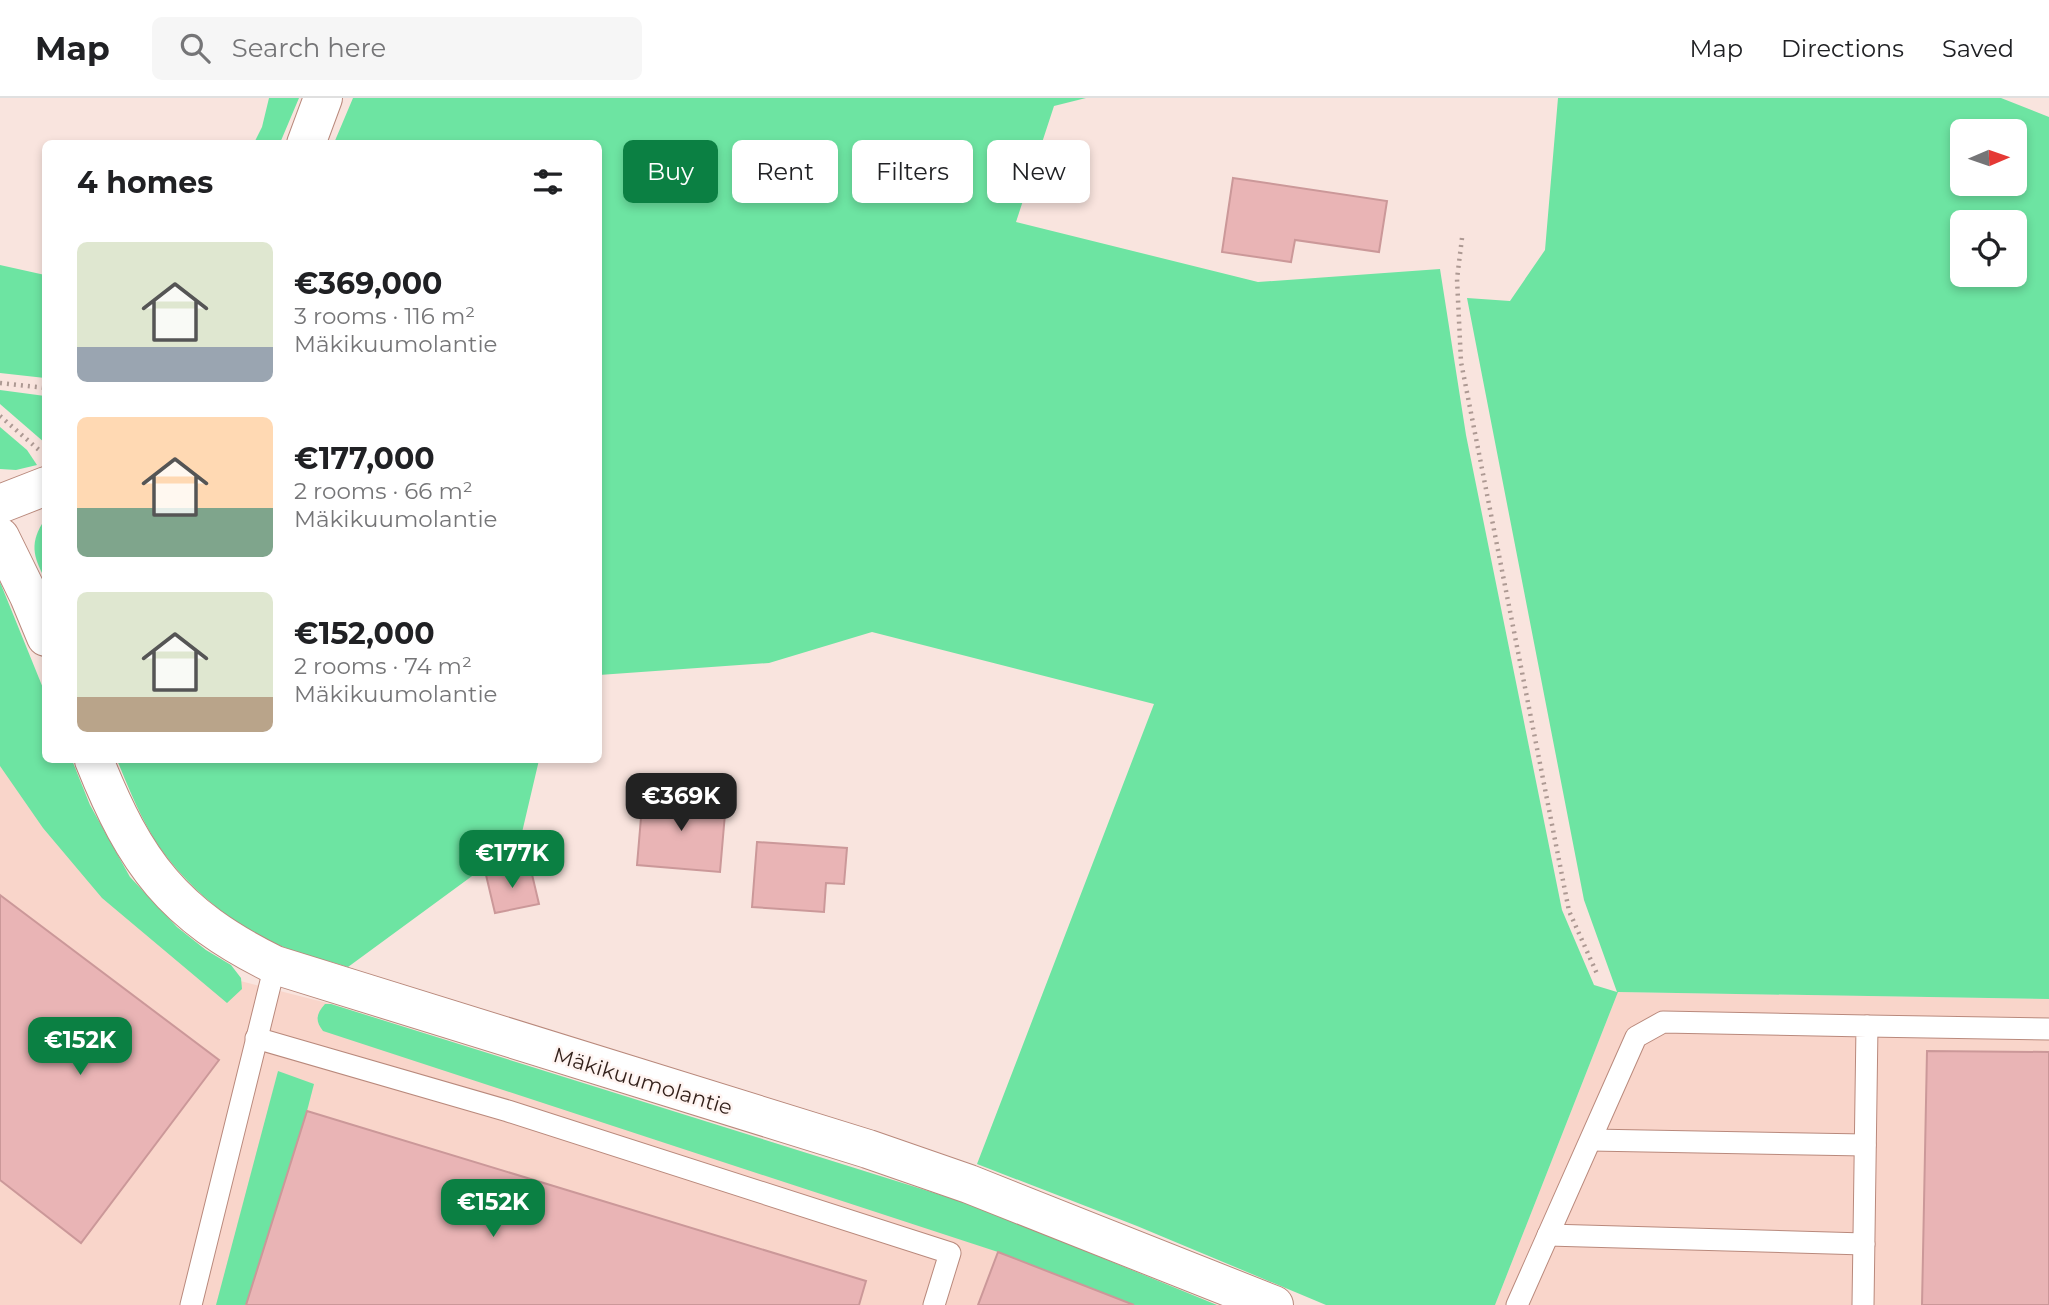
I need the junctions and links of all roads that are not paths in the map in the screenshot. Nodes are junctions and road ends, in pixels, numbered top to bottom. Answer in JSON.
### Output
{"nodes":[{"id":1,"x":323,"y":98,"type":"edge"},
{"id":2,"x":307,"y":140,"type":"edge"},
{"id":3,"x":42,"y":487,"type":"edge"},
{"id":4,"x":0,"y":505,"type":"edge"},
{"id":5,"x":0,"y":537,"type":"edge"},
{"id":6,"x":42,"y":627,"type":"edge"},
{"id":7,"x":95,"y":763,"type":"edge"},
{"id":8,"x":275,"y":965,"type":"junction"},
{"id":9,"x":1867,"y":1026,"type":"junction"},
{"id":10,"x":2049,"y":1029,"type":"edge"},
{"id":11,"x":256,"y":1038,"type":"junction"},
{"id":12,"x":1591,"y":1140,"type":"junction"},
{"id":13,"x":1865,"y":1145,"type":"junction"},
{"id":14,"x":1548,"y":1235,"type":"junction"},
{"id":15,"x":1864,"y":1244,"type":"junction"},
{"id":16,"x":191,"y":1305,"type":"edge"},
{"id":17,"x":934,"y":1305,"type":"edge"},
{"id":18,"x":1273,"y":1305,"type":"edge"},
{"id":19,"x":1517,"y":1305,"type":"edge"},
{"id":20,"x":1863,"y":1305,"type":"edge"}],
"edges":[{"from":1,"to":2,"type":"street"},
{"from":3,"to":4,"type":"street"},
{"from":5,"to":6,"type":"street"},
{"from":7,"to":8,"type":"street","name":"Mäkikuumolantie"},
{"from":8,"to":11,"type":"lane"},
{"from":8,"to":18,"type":"street","name":"Mäkikuumolantie"},
{"from":9,"to":10,"type":"lane"},
{"from":9,"to":12,"type":"lane"},
{"from":9,"to":13,"type":"lane"},
{"from":11,"to":16,"type":"lane"},
{"from":11,"to":17,"type":"lane"},
{"from":12,"to":13,"type":"lane"},
{"from":12,"to":14,"type":"lane"},
{"from":13,"to":15,"type":"lane"},
{"from":14,"to":15,"type":"lane"},
{"from":14,"to":19,"type":"lane"},
{"from":15,"to":20,"type":"lane"}]}
